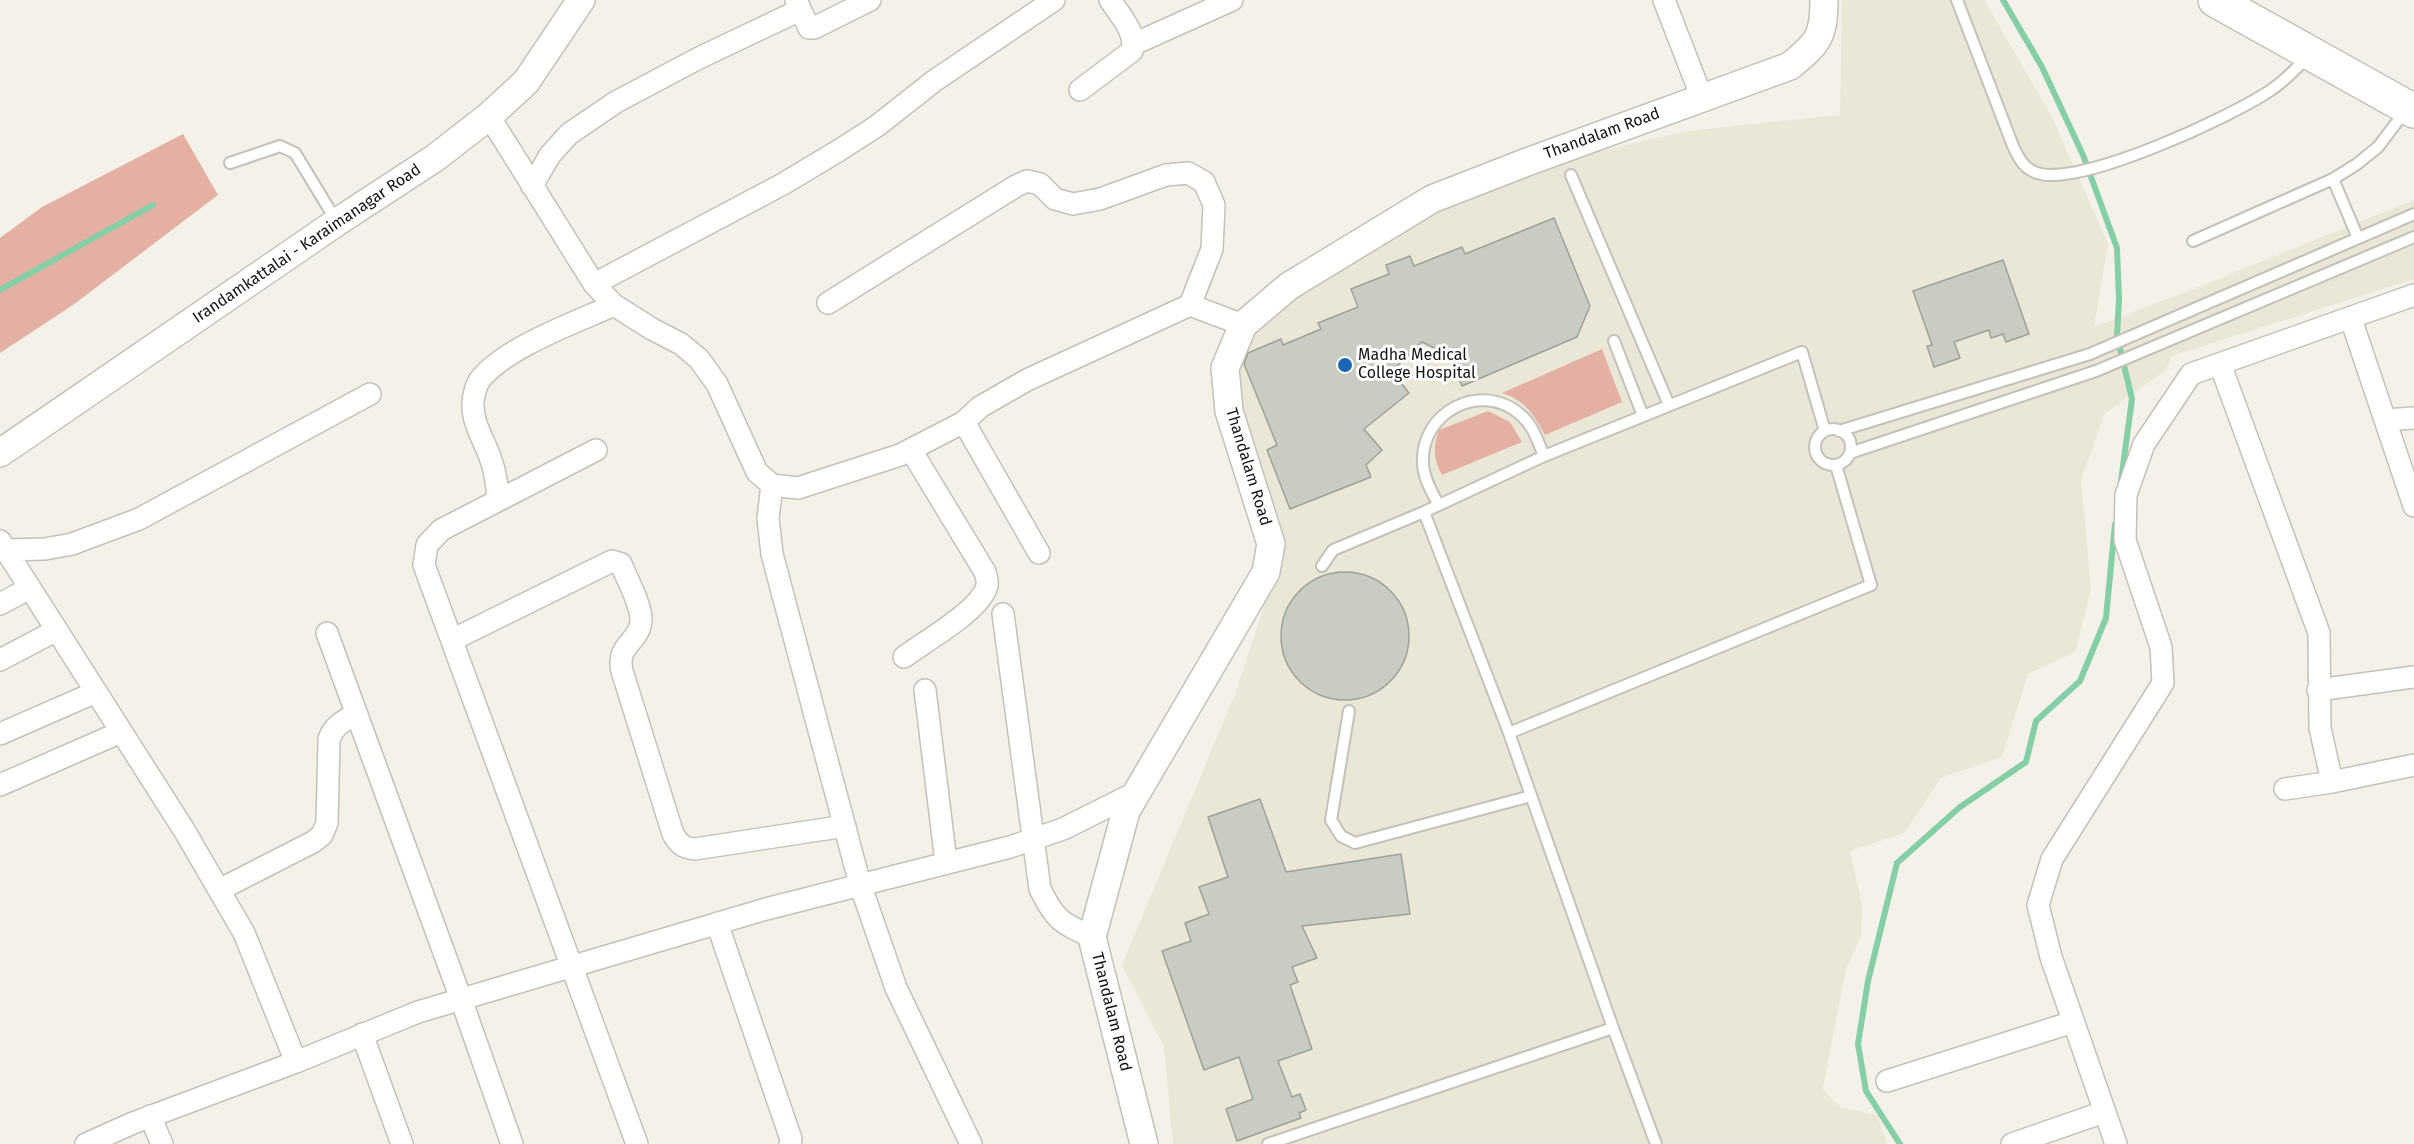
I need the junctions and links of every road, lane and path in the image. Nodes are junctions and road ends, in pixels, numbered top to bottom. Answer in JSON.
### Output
{"nodes":[{"id":1,"x":580,"y":0,"type":"edge"},
{"id":2,"x":870,"y":0,"type":"edge"},
{"id":3,"x":1054,"y":0,"type":"edge"},
{"id":4,"x":1110,"y":0,"type":"edge"},
{"id":5,"x":1232,"y":0,"type":"edge"},
{"id":6,"x":1664,"y":0,"type":"edge"},
{"id":7,"x":1824,"y":0,"type":"edge"},
{"id":8,"x":1957,"y":0,"type":"edge"},
{"id":9,"x":2215,"y":0,"type":"edge"},
{"id":10,"x":2255,"y":0,"type":"edge"},
{"id":11,"x":798,"y":5,"type":"edge"},
{"id":12,"x":1134,"y":44,"type":"junction"},
{"id":13,"x":2311,"y":54,"type":"junction"},
{"id":14,"x":1080,"y":90,"type":"dead end"},
{"id":15,"x":1702,"y":98,"type":"junction"},
{"id":16,"x":2412,"y":102,"type":"edge"},
{"id":17,"x":489,"y":116,"type":"junction"},
{"id":18,"x":230,"y":163,"type":"dead end"},
{"id":19,"x":1571,"y":175,"type":"dead end"},
{"id":20,"x":2333,"y":179,"type":"junction"},
{"id":21,"x":532,"y":186,"type":"junction"},
{"id":22,"x":2414,"y":214,"type":"edge"},
{"id":23,"x":337,"y":222,"type":"junction"},
{"id":24,"x":2414,"y":237,"type":"edge"},
{"id":25,"x":2358,"y":238,"type":"junction"},
{"id":26,"x":2193,"y":241,"type":"dead end"},
{"id":27,"x":594,"y":284,"type":"junction"},
{"id":28,"x":2414,"y":295,"type":"edge"},
{"id":29,"x":828,"y":303,"type":"dead end"},
{"id":30,"x":614,"y":304,"type":"junction"},
{"id":31,"x":1190,"y":305,"type":"junction"},
{"id":32,"x":2351,"y":319,"type":"junction"},
{"id":33,"x":1243,"y":325,"type":"junction"},
{"id":34,"x":1614,"y":341,"type":"dead end"},
{"id":35,"x":2090,"y":354,"type":"junction"},
{"id":36,"x":2220,"y":364,"type":"junction"},
{"id":37,"x":2096,"y":371,"type":"junction"},
{"id":38,"x":370,"y":394,"type":"dead end"},
{"id":39,"x":1669,"y":405,"type":"junction"},
{"id":40,"x":1643,"y":416,"type":"junction"},
{"id":41,"x":2414,"y":418,"type":"edge"},
{"id":42,"x":2385,"y":420,"type":"junction"},
{"id":43,"x":964,"y":422,"type":"junction"},
{"id":44,"x":1839,"y":430,"type":"junction"},
{"id":45,"x":1825,"y":431,"type":"junction"},
{"id":46,"x":596,"y":450,"type":"dead end"},
{"id":47,"x":911,"y":450,"type":"junction"},
{"id":48,"x":0,"y":453,"type":"edge"},
{"id":49,"x":1850,"y":453,"type":"junction"},
{"id":50,"x":1544,"y":456,"type":"junction"},
{"id":51,"x":2407,"y":461,"type":"edge"},
{"id":52,"x":1836,"y":465,"type":"junction"},
{"id":53,"x":772,"y":485,"type":"junction"},
{"id":54,"x":498,"y":501,"type":"junction"},
{"id":55,"x":1438,"y":504,"type":"junction"},
{"id":56,"x":2414,"y":506,"type":"edge"},
{"id":57,"x":1424,"y":512,"type":"junction"},
{"id":58,"x":3,"y":545,"type":"edge"},
{"id":59,"x":1039,"y":553,"type":"dead end"},
{"id":60,"x":1322,"y":566,"type":"dead end"},
{"id":61,"x":30,"y":588,"type":"junction"},
{"id":62,"x":0,"y":604,"type":"edge"},
{"id":63,"x":1003,"y":614,"type":"dead end"},
{"id":64,"x":57,"y":630,"type":"junction"},
{"id":65,"x":327,"y":633,"type":"dead end"},
{"id":66,"x":452,"y":640,"type":"junction"},
{"id":67,"x":904,"y":657,"type":"dead end"},
{"id":68,"x":0,"y":660,"type":"edge"},
{"id":69,"x":2414,"y":677,"type":"edge"},
{"id":70,"x":924,"y":690,"type":"dead end"},
{"id":71,"x":2318,"y":690,"type":"junction"},
{"id":72,"x":96,"y":692,"type":"junction"},
{"id":73,"x":1349,"y":711,"type":"dead end"},
{"id":74,"x":356,"y":714,"type":"junction"},
{"id":75,"x":121,"y":732,"type":"junction"},
{"id":76,"x":1509,"y":733,"type":"junction"},
{"id":77,"x":0,"y":734,"type":"edge"},
{"id":78,"x":2414,"y":765,"type":"edge"},
{"id":79,"x":2332,"y":782,"type":"junction"},
{"id":80,"x":0,"y":785,"type":"edge"},
{"id":81,"x":2285,"y":789,"type":"dead end"},
{"id":82,"x":1137,"y":792,"type":"junction"},
{"id":83,"x":1532,"y":796,"type":"junction"},
{"id":84,"x":845,"y":826,"type":"junction"},
{"id":85,"x":1032,"y":840,"type":"junction"},
{"id":86,"x":946,"y":862,"type":"junction"},
{"id":87,"x":860,"y":884,"type":"junction"},
{"id":88,"x":219,"y":890,"type":"junction"},
{"id":89,"x":717,"y":923,"type":"junction"},
{"id":90,"x":1092,"y":937,"type":"junction"},
{"id":91,"x":572,"y":966,"type":"junction"},
{"id":92,"x":461,"y":999,"type":"junction"},
{"id":93,"x":2073,"y":1022,"type":"junction"},
{"id":94,"x":1613,"y":1028,"type":"junction"},
{"id":95,"x":362,"y":1034,"type":"junction"},
{"id":96,"x":296,"y":1062,"type":"junction"},
{"id":97,"x":1887,"y":1082,"type":"dead end"},
{"id":98,"x":2104,"y":1112,"type":"junction"},
{"id":99,"x":150,"y":1116,"type":"junction"},
{"id":100,"x":86,"y":1144,"type":"edge"},
{"id":101,"x":162,"y":1144,"type":"edge"},
{"id":102,"x":402,"y":1144,"type":"edge"},
{"id":103,"x":512,"y":1144,"type":"edge"},
{"id":104,"x":637,"y":1144,"type":"edge"},
{"id":105,"x":790,"y":1144,"type":"edge"},
{"id":106,"x":971,"y":1144,"type":"edge"},
{"id":107,"x":1144,"y":1144,"type":"edge"},
{"id":108,"x":1268,"y":1144,"type":"edge"},
{"id":109,"x":1656,"y":1144,"type":"edge"},
{"id":110,"x":2012,"y":1144,"type":"edge"},
{"id":111,"x":2116,"y":1144,"type":"edge"}],
"edges":[{"from":1,"to":17,"type":"street","name":"Irandamkattalai - Karaimanagar Road"},
{"from":2,"to":11,"type":"street"},
{"from":3,"to":27,"type":"street"},
{"from":4,"to":12,"type":"street"},
{"from":5,"to":12,"type":"street"},
{"from":6,"to":15,"type":"street"},
{"from":7,"to":15,"type":"street","name":"Thandalam Road"},
{"from":8,"to":13,"type":"lane"},
{"from":9,"to":13,"type":"main road"},
{"from":10,"to":16,"type":"main road"},
{"from":11,"to":21,"type":"street"},
{"from":12,"to":14,"type":"street"},
{"from":13,"to":16,"type":"main road"},
{"from":15,"to":33,"type":"street","name":"Thandalam Road"},
{"from":16,"to":20,"type":"lane"},
{"from":17,"to":21,"type":"street"},
{"from":17,"to":23,"type":"street","name":"Irandamkattalai - Karaimanagar Road"},
{"from":18,"to":23,"type":"lane"},
{"from":19,"to":39,"type":"lane"},
{"from":20,"to":25,"type":"lane"},
{"from":20,"to":26,"type":"lane"},
{"from":21,"to":27,"type":"street"},
{"from":22,"to":25,"type":"lane"},
{"from":23,"to":48,"type":"street","name":"Irandamkattalai - Karaimanagar Road"},
{"from":24,"to":37,"type":"lane"},
{"from":25,"to":35,"type":"lane"},
{"from":27,"to":30,"type":"street"},
{"from":28,"to":32,"type":"street"},
{"from":29,"to":31,"type":"street"},
{"from":30,"to":53,"type":"street"},
{"from":30,"to":54,"type":"street"},
{"from":31,"to":33,"type":"street"},
{"from":31,"to":43,"type":"street"},
{"from":32,"to":36,"type":"street"},
{"from":32,"to":42,"type":"street"},
{"from":33,"to":82,"type":"street","name":"Thandalam Road"},
{"from":34,"to":40,"type":"lane"},
{"from":35,"to":37,"type":"lane"},
{"from":35,"to":44,"type":"lane"},
{"from":36,"to":71,"type":"street"},
{"from":36,"to":93,"type":"street"},
{"from":37,"to":49,"type":"lane"},
{"from":38,"to":58,"type":"street"},
{"from":39,"to":40,"type":"lane"},
{"from":39,"to":45,"type":"lane"},
{"from":40,"to":50,"type":"lane"},
{"from":41,"to":42,"type":"street"},
{"from":42,"to":51,"type":"street"},
{"from":43,"to":47,"type":"street"},
{"from":43,"to":59,"type":"street"},
{"from":44,"to":45,"type":"lane"},
{"from":44,"to":49,"type":"lane"},
{"from":45,"to":52,"type":"lane"},
{"from":46,"to":54,"type":"street"},
{"from":47,"to":53,"type":"street"},
{"from":47,"to":67,"type":"street"},
{"from":49,"to":52,"type":"lane"},
{"from":50,"to":55,"type":"lane"},
{"from":50,"to":55,"type":"lane"},
{"from":51,"to":56,"type":"street"},
{"from":52,"to":76,"type":"lane"},
{"from":53,"to":84,"type":"street"},
{"from":54,"to":66,"type":"street"},
{"from":55,"to":57,"type":"lane"},
{"from":57,"to":60,"type":"lane"},
{"from":57,"to":76,"type":"lane"},
{"from":58,"to":61,"type":"street"},
{"from":61,"to":62,"type":"street"},
{"from":61,"to":64,"type":"street"},
{"from":63,"to":85,"type":"street"},
{"from":64,"to":68,"type":"street"},
{"from":64,"to":72,"type":"street"},
{"from":65,"to":74,"type":"street"},
{"from":66,"to":84,"type":"street"},
{"from":66,"to":91,"type":"street"},
{"from":69,"to":71,"type":"street"},
{"from":70,"to":86,"type":"street"},
{"from":71,"to":79,"type":"street"},
{"from":72,"to":75,"type":"street"},
{"from":72,"to":77,"type":"street"},
{"from":73,"to":83,"type":"lane"},
{"from":74,"to":88,"type":"street"},
{"from":74,"to":92,"type":"street"},
{"from":75,"to":80,"type":"street"},
{"from":75,"to":88,"type":"street"},
{"from":76,"to":83,"type":"lane"},
{"from":78,"to":79,"type":"street"},
{"from":79,"to":81,"type":"street"},
{"from":82,"to":85,"type":"street"},
{"from":82,"to":90,"type":"street","name":"Thandalam Road"},
{"from":83,"to":94,"type":"lane"},
{"from":84,"to":87,"type":"street"},
{"from":85,"to":86,"type":"street"},
{"from":85,"to":90,"type":"street"},
{"from":86,"to":87,"type":"street"},
{"from":87,"to":89,"type":"street"},
{"from":87,"to":106,"type":"street"},
{"from":88,"to":96,"type":"street"},
{"from":89,"to":91,"type":"street"},
{"from":89,"to":105,"type":"street"},
{"from":90,"to":107,"type":"street","name":"Thandalam Road"},
{"from":91,"to":92,"type":"street"},
{"from":91,"to":104,"type":"street"},
{"from":92,"to":95,"type":"street"},
{"from":92,"to":103,"type":"street"},
{"from":93,"to":97,"type":"street"},
{"from":93,"to":98,"type":"street"},
{"from":94,"to":108,"type":"lane"},
{"from":94,"to":109,"type":"lane"},
{"from":95,"to":96,"type":"street"},
{"from":95,"to":102,"type":"street"},
{"from":96,"to":99,"type":"street"},
{"from":98,"to":110,"type":"street"},
{"from":98,"to":111,"type":"street"},
{"from":99,"to":100,"type":"street"},
{"from":99,"to":101,"type":"street"}]}
